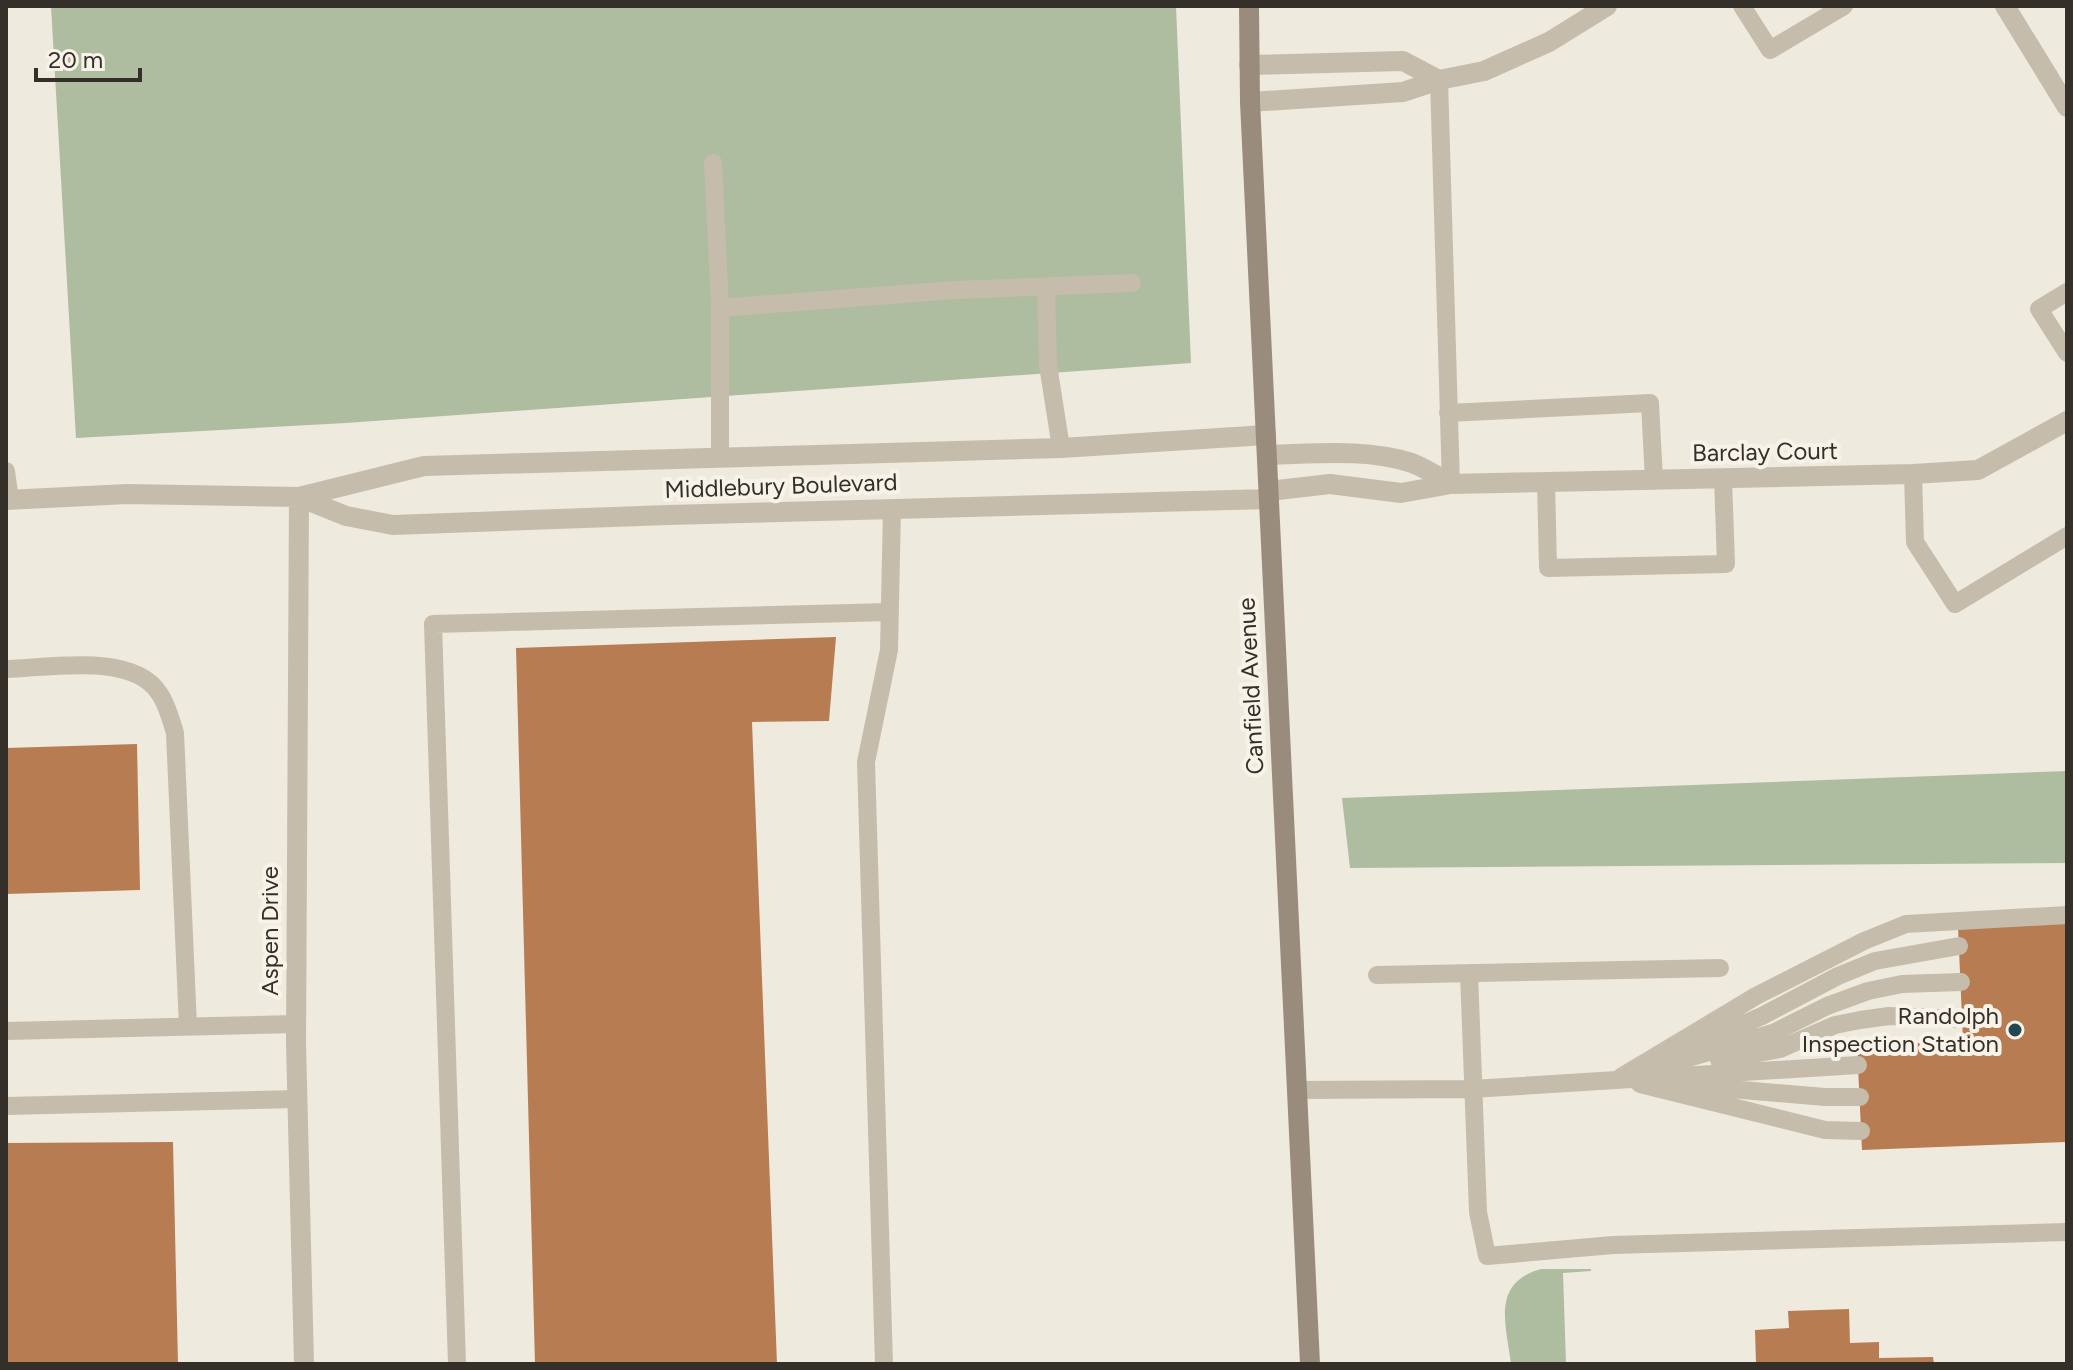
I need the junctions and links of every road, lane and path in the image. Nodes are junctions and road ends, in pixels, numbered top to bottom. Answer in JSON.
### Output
{"nodes":[{"id":1,"x":1249,"y":6,"type":"edge"},
{"id":2,"x":1607,"y":6,"type":"edge"},
{"id":3,"x":1742,"y":6,"type":"edge"},
{"id":4,"x":1844,"y":6,"type":"edge"},
{"id":5,"x":2005,"y":6,"type":"edge"},
{"id":6,"x":1249,"y":65,"type":"junction"},
{"id":7,"x":1439,"y":80,"type":"junction"},
{"id":8,"x":1250,"y":102,"type":"junction"},
{"id":9,"x":2067,"y":107,"type":"edge"},
{"id":10,"x":713,"y":163,"type":"dead end"},
{"id":11,"x":1132,"y":283,"type":"dead end"},
{"id":12,"x":1046,"y":288,"type":"junction"},
{"id":13,"x":2067,"y":292,"type":"edge"},
{"id":14,"x":720,"y":308,"type":"junction"},
{"id":15,"x":2067,"y":353,"type":"edge"},
{"id":16,"x":1448,"y":413,"type":"junction"},
{"id":17,"x":2067,"y":421,"type":"edge"},
{"id":18,"x":1267,"y":445,"type":"junction"},
{"id":19,"x":1061,"y":448,"type":"junction"},
{"id":20,"x":720,"y":456,"type":"junction"},
{"id":21,"x":6,"y":471,"type":"edge"},
{"id":22,"x":1913,"y":474,"type":"junction"},
{"id":23,"x":1723,"y":479,"type":"junction"},
{"id":24,"x":1654,"y":480,"type":"junction"},
{"id":25,"x":1546,"y":482,"type":"junction"},
{"id":26,"x":1451,"y":484,"type":"junction"},
{"id":27,"x":1269,"y":495,"type":"junction"},
{"id":28,"x":299,"y":497,"type":"junction"},
{"id":29,"x":8,"y":500,"type":"edge"},
{"id":30,"x":892,"y":509,"type":"junction"},
{"id":31,"x":2067,"y":536,"type":"edge"},
{"id":32,"x":890,"y":612,"type":"junction"},
{"id":33,"x":6,"y":669,"type":"edge"},
{"id":34,"x":2067,"y":915,"type":"edge"},
{"id":35,"x":1959,"y":946,"type":"dead end"},
{"id":36,"x":1720,"y":968,"type":"dead end"},
{"id":37,"x":1469,"y":973,"type":"junction"},
{"id":38,"x":1377,"y":975,"type":"dead end"},
{"id":39,"x":1961,"y":982,"type":"dead end"},
{"id":40,"x":1962,"y":1019,"type":"dead end"},
{"id":41,"x":296,"y":1024,"type":"junction"},
{"id":42,"x":188,"y":1026,"type":"junction"},
{"id":43,"x":6,"y":1031,"type":"edge"},
{"id":44,"x":1858,"y":1065,"type":"dead end"},
{"id":45,"x":1618,"y":1078,"type":"junction"},
{"id":46,"x":1472,"y":1089,"type":"junction"},
{"id":47,"x":1296,"y":1090,"type":"junction"},
{"id":48,"x":1860,"y":1097,"type":"dead end"},
{"id":49,"x":297,"y":1099,"type":"junction"},
{"id":50,"x":6,"y":1106,"type":"edge"},
{"id":51,"x":1861,"y":1131,"type":"dead end"},
{"id":52,"x":2067,"y":1232,"type":"edge"},
{"id":53,"x":304,"y":1364,"type":"edge"},
{"id":54,"x":457,"y":1364,"type":"edge"},
{"id":55,"x":884,"y":1364,"type":"edge"},
{"id":56,"x":1310,"y":1364,"type":"edge"}],
"edges":[{"from":1,"to":6,"type":"street","name":"Canfield Avenue"},
{"from":2,"to":7,"type":"street"},
{"from":3,"to":4,"type":"lane"},
{"from":5,"to":9,"type":"street"},
{"from":6,"to":7,"type":"street"},
{"from":6,"to":8,"type":"street","name":"Canfield Avenue"},
{"from":7,"to":8,"type":"street"},
{"from":7,"to":16,"type":"lane"},
{"from":8,"to":18,"type":"street","name":"Canfield Avenue"},
{"from":10,"to":14,"type":"lane"},
{"from":11,"to":12,"type":"lane"},
{"from":12,"to":14,"type":"lane"},
{"from":12,"to":19,"type":"lane"},
{"from":13,"to":15,"type":"lane"},
{"from":14,"to":20,"type":"lane"},
{"from":16,"to":24,"type":"lane"},
{"from":16,"to":26,"type":"lane"},
{"from":17,"to":22,"type":"street","name":"Barclay Court"},
{"from":18,"to":19,"type":"street","name":"Middlebury Boulevard"},
{"from":18,"to":26,"type":"street","name":"Middlebury Boulevard"},
{"from":18,"to":27,"type":"street","name":"Canfield Avenue"},
{"from":19,"to":20,"type":"street","name":"Middlebury Boulevard"},
{"from":20,"to":28,"type":"street","name":"Middlebury Boulevard"},
{"from":21,"to":29,"type":"lane"},
{"from":22,"to":23,"type":"street","name":"Barclay Court"},
{"from":22,"to":31,"type":"lane"},
{"from":23,"to":24,"type":"street","name":"Barclay Court"},
{"from":23,"to":25,"type":"lane"},
{"from":24,"to":25,"type":"street","name":"Barclay Court"},
{"from":25,"to":26,"type":"street","name":"Barclay Court"},
{"from":26,"to":27,"type":"street","name":"Middlebury Boulevard"},
{"from":27,"to":30,"type":"street","name":"Middlebury Boulevard"},
{"from":27,"to":47,"type":"street","name":"Canfield Avenue"},
{"from":28,"to":29,"type":"street","name":"Middlebury Boulevard"},
{"from":28,"to":30,"type":"street","name":"Middlebury Boulevard"},
{"from":28,"to":41,"type":"street","name":"Aspen Drive"},
{"from":30,"to":32,"type":"lane"},
{"from":32,"to":54,"type":"lane"},
{"from":32,"to":55,"type":"lane"},
{"from":33,"to":42,"type":"lane"},
{"from":34,"to":45,"type":"lane"},
{"from":35,"to":45,"type":"lane"},
{"from":36,"to":37,"type":"lane"},
{"from":37,"to":38,"type":"lane"},
{"from":37,"to":46,"type":"lane"},
{"from":39,"to":45,"type":"lane"},
{"from":40,"to":45,"type":"lane"},
{"from":41,"to":42,"type":"lane"},
{"from":41,"to":49,"type":"street","name":"Aspen Drive"},
{"from":42,"to":43,"type":"lane"},
{"from":44,"to":45,"type":"lane"},
{"from":45,"to":46,"type":"lane"},
{"from":45,"to":48,"type":"lane"},
{"from":45,"to":51,"type":"lane"},
{"from":46,"to":47,"type":"lane"},
{"from":46,"to":52,"type":"lane"},
{"from":47,"to":56,"type":"street","name":"Canfield Avenue"},
{"from":49,"to":50,"type":"lane"},
{"from":49,"to":53,"type":"street","name":"Aspen Drive"}]}
